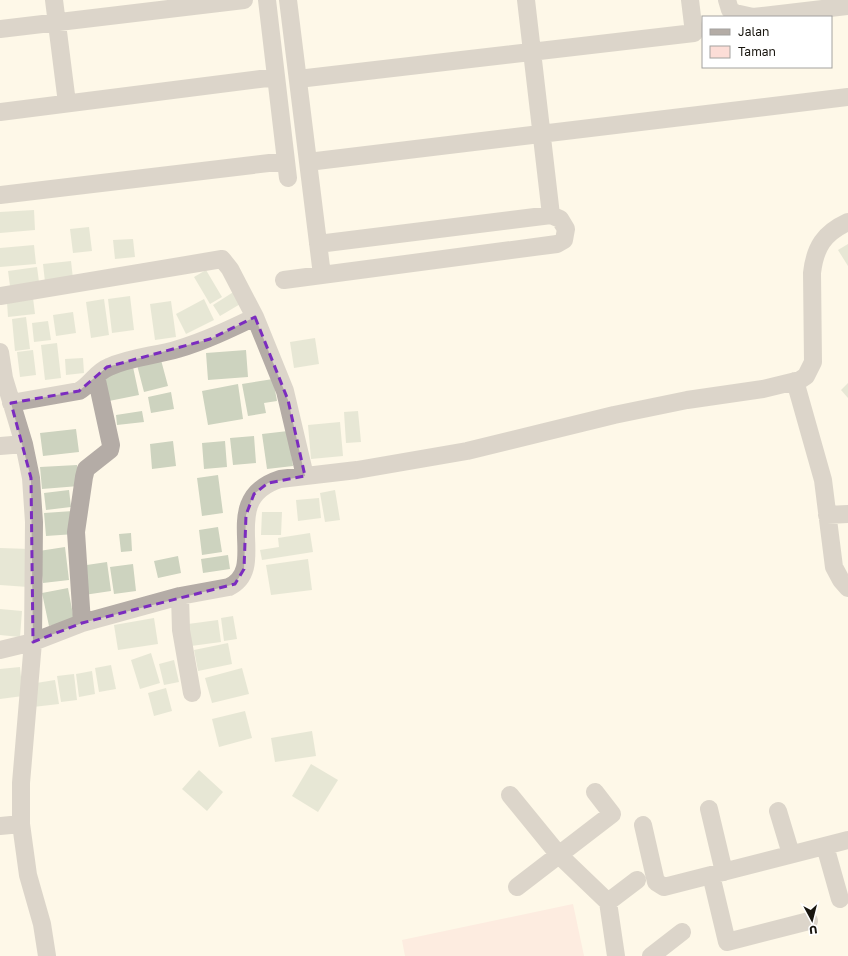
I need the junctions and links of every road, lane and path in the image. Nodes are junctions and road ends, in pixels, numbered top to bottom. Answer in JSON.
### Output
{"nodes":[{"id":1,"x":54,"y":0,"type":"edge"},
{"id":2,"x":244,"y":0,"type":"edge"},
{"id":3,"x":267,"y":0,"type":"edge"},
{"id":4,"x":288,"y":0,"type":"edge"},
{"id":5,"x":526,"y":0,"type":"edge"},
{"id":6,"x":690,"y":0,"type":"edge"},
{"id":7,"x":727,"y":0,"type":"edge"},
{"id":8,"x":848,"y":6,"type":"edge"},
{"id":9,"x":748,"y":16,"type":"edge"},
{"id":10,"x":761,"y":16,"type":"edge"},
{"id":11,"x":56,"y":22,"type":"junction"},
{"id":12,"x":0,"y":29,"type":"edge"},
{"id":13,"x":532,"y":52,"type":"junction"},
{"id":14,"x":276,"y":77,"type":"junction"},
{"id":15,"x":298,"y":79,"type":"junction"},
{"id":16,"x":848,"y":97,"type":"edge"},
{"id":17,"x":67,"y":103,"type":"junction"},
{"id":18,"x":0,"y":112,"type":"edge"},
{"id":19,"x":542,"y":134,"type":"junction"},
{"id":20,"x":308,"y":162,"type":"junction"},
{"id":21,"x":0,"y":195,"type":"edge"},
{"id":22,"x":552,"y":215,"type":"junction"},
{"id":23,"x":848,"y":222,"type":"edge"},
{"id":24,"x":318,"y":244,"type":"junction"},
{"id":25,"x":322,"y":275,"type":"junction"},
{"id":26,"x":284,"y":280,"type":"dead end"},
{"id":27,"x":0,"y":296,"type":"edge"},
{"id":28,"x":255,"y":317,"type":"junction"},
{"id":29,"x":0,"y":352,"type":"edge"},
{"id":30,"x":96,"y":376,"type":"junction"},
{"id":31,"x":795,"y":381,"type":"junction"},
{"id":32,"x":12,"y":404,"type":"junction"},
{"id":33,"x":24,"y":444,"type":"junction"},
{"id":34,"x":0,"y":446,"type":"edge"},
{"id":35,"x":305,"y":476,"type":"junction"},
{"id":36,"x":848,"y":514,"type":"edge"},
{"id":37,"x":827,"y":515,"type":"junction"},
{"id":38,"x":848,"y":588,"type":"edge"},
{"id":39,"x":180,"y":596,"type":"junction"},
{"id":40,"x":82,"y":623,"type":"junction"},
{"id":41,"x":34,"y":642,"type":"junction"},
{"id":42,"x":0,"y":650,"type":"edge"},
{"id":43,"x":192,"y":693,"type":"dead end"},
{"id":44,"x":595,"y":792,"type":"dead end"},
{"id":45,"x":510,"y":795,"type":"dead end"},
{"id":46,"x":709,"y":809,"type":"dead end"},
{"id":47,"x":778,"y":811,"type":"dead end"},
{"id":48,"x":21,"y":824,"type":"junction"},
{"id":49,"x":643,"y":825,"type":"dead end"},
{"id":50,"x":0,"y":826,"type":"edge"},
{"id":51,"x":848,"y":840,"type":"edge"},
{"id":52,"x":825,"y":846,"type":"junction"},
{"id":53,"x":790,"y":854,"type":"junction"},
{"id":54,"x":559,"y":855,"type":"junction"},
{"id":55,"x":717,"y":873,"type":"junction"},
{"id":56,"x":638,"y":880,"type":"dead end"},
{"id":57,"x":517,"y":887,"type":"dead end"},
{"id":58,"x":840,"y":899,"type":"dead end"},
{"id":59,"x":608,"y":902,"type":"junction"},
{"id":60,"x":809,"y":921,"type":"dead end"},
{"id":61,"x":682,"y":932,"type":"dead end"},
{"id":62,"x":47,"y":956,"type":"edge"},
{"id":63,"x":616,"y":956,"type":"edge"},
{"id":64,"x":651,"y":956,"type":"edge"}],
"edges":[{"from":1,"to":11,"type":"street"},
{"from":2,"to":11,"type":"street"},
{"from":3,"to":14,"type":"street"},
{"from":4,"to":15,"type":"street"},
{"from":5,"to":13,"type":"street"},
{"from":6,"to":13,"type":"street"},
{"from":7,"to":9,"type":"street"},
{"from":8,"to":10,"type":"street"},
{"from":11,"to":12,"type":"street"},
{"from":11,"to":17,"type":"street"},
{"from":13,"to":15,"type":"street"},
{"from":13,"to":19,"type":"street"},
{"from":14,"to":17,"type":"street"},
{"from":14,"to":21,"type":"street"},
{"from":15,"to":20,"type":"street"},
{"from":16,"to":19,"type":"street"},
{"from":17,"to":18,"type":"street"},
{"from":19,"to":20,"type":"street"},
{"from":19,"to":22,"type":"street"},
{"from":20,"to":24,"type":"street"},
{"from":22,"to":24,"type":"street"},
{"from":22,"to":25,"type":"street"},
{"from":23,"to":31,"type":"street"},
{"from":24,"to":25,"type":"street"},
{"from":25,"to":26,"type":"street"},
{"from":27,"to":28,"type":"street"},
{"from":28,"to":30,"type":"street"},
{"from":28,"to":35,"type":"street"},
{"from":29,"to":32,"type":"street"},
{"from":30,"to":32,"type":"street"},
{"from":30,"to":40,"type":"street"},
{"from":31,"to":35,"type":"street"},
{"from":31,"to":37,"type":"street"},
{"from":32,"to":33,"type":"street"},
{"from":33,"to":34,"type":"street"},
{"from":33,"to":41,"type":"street"},
{"from":35,"to":39,"type":"street"},
{"from":36,"to":37,"type":"street"},
{"from":37,"to":38,"type":"street"},
{"from":39,"to":40,"type":"street"},
{"from":39,"to":43,"type":"street"},
{"from":40,"to":41,"type":"street"},
{"from":41,"to":42,"type":"street"},
{"from":41,"to":48,"type":"street"},
{"from":44,"to":54,"type":"street"},
{"from":45,"to":54,"type":"street"},
{"from":46,"to":55,"type":"street"},
{"from":47,"to":53,"type":"street"},
{"from":48,"to":50,"type":"street"},
{"from":48,"to":62,"type":"street"},
{"from":49,"to":55,"type":"street"},
{"from":51,"to":52,"type":"street"},
{"from":52,"to":53,"type":"street"},
{"from":52,"to":58,"type":"street"},
{"from":53,"to":55,"type":"street"},
{"from":54,"to":57,"type":"street"},
{"from":54,"to":59,"type":"street"},
{"from":55,"to":60,"type":"street"},
{"from":56,"to":59,"type":"street"},
{"from":59,"to":63,"type":"street"},
{"from":61,"to":64,"type":"street"}]}
